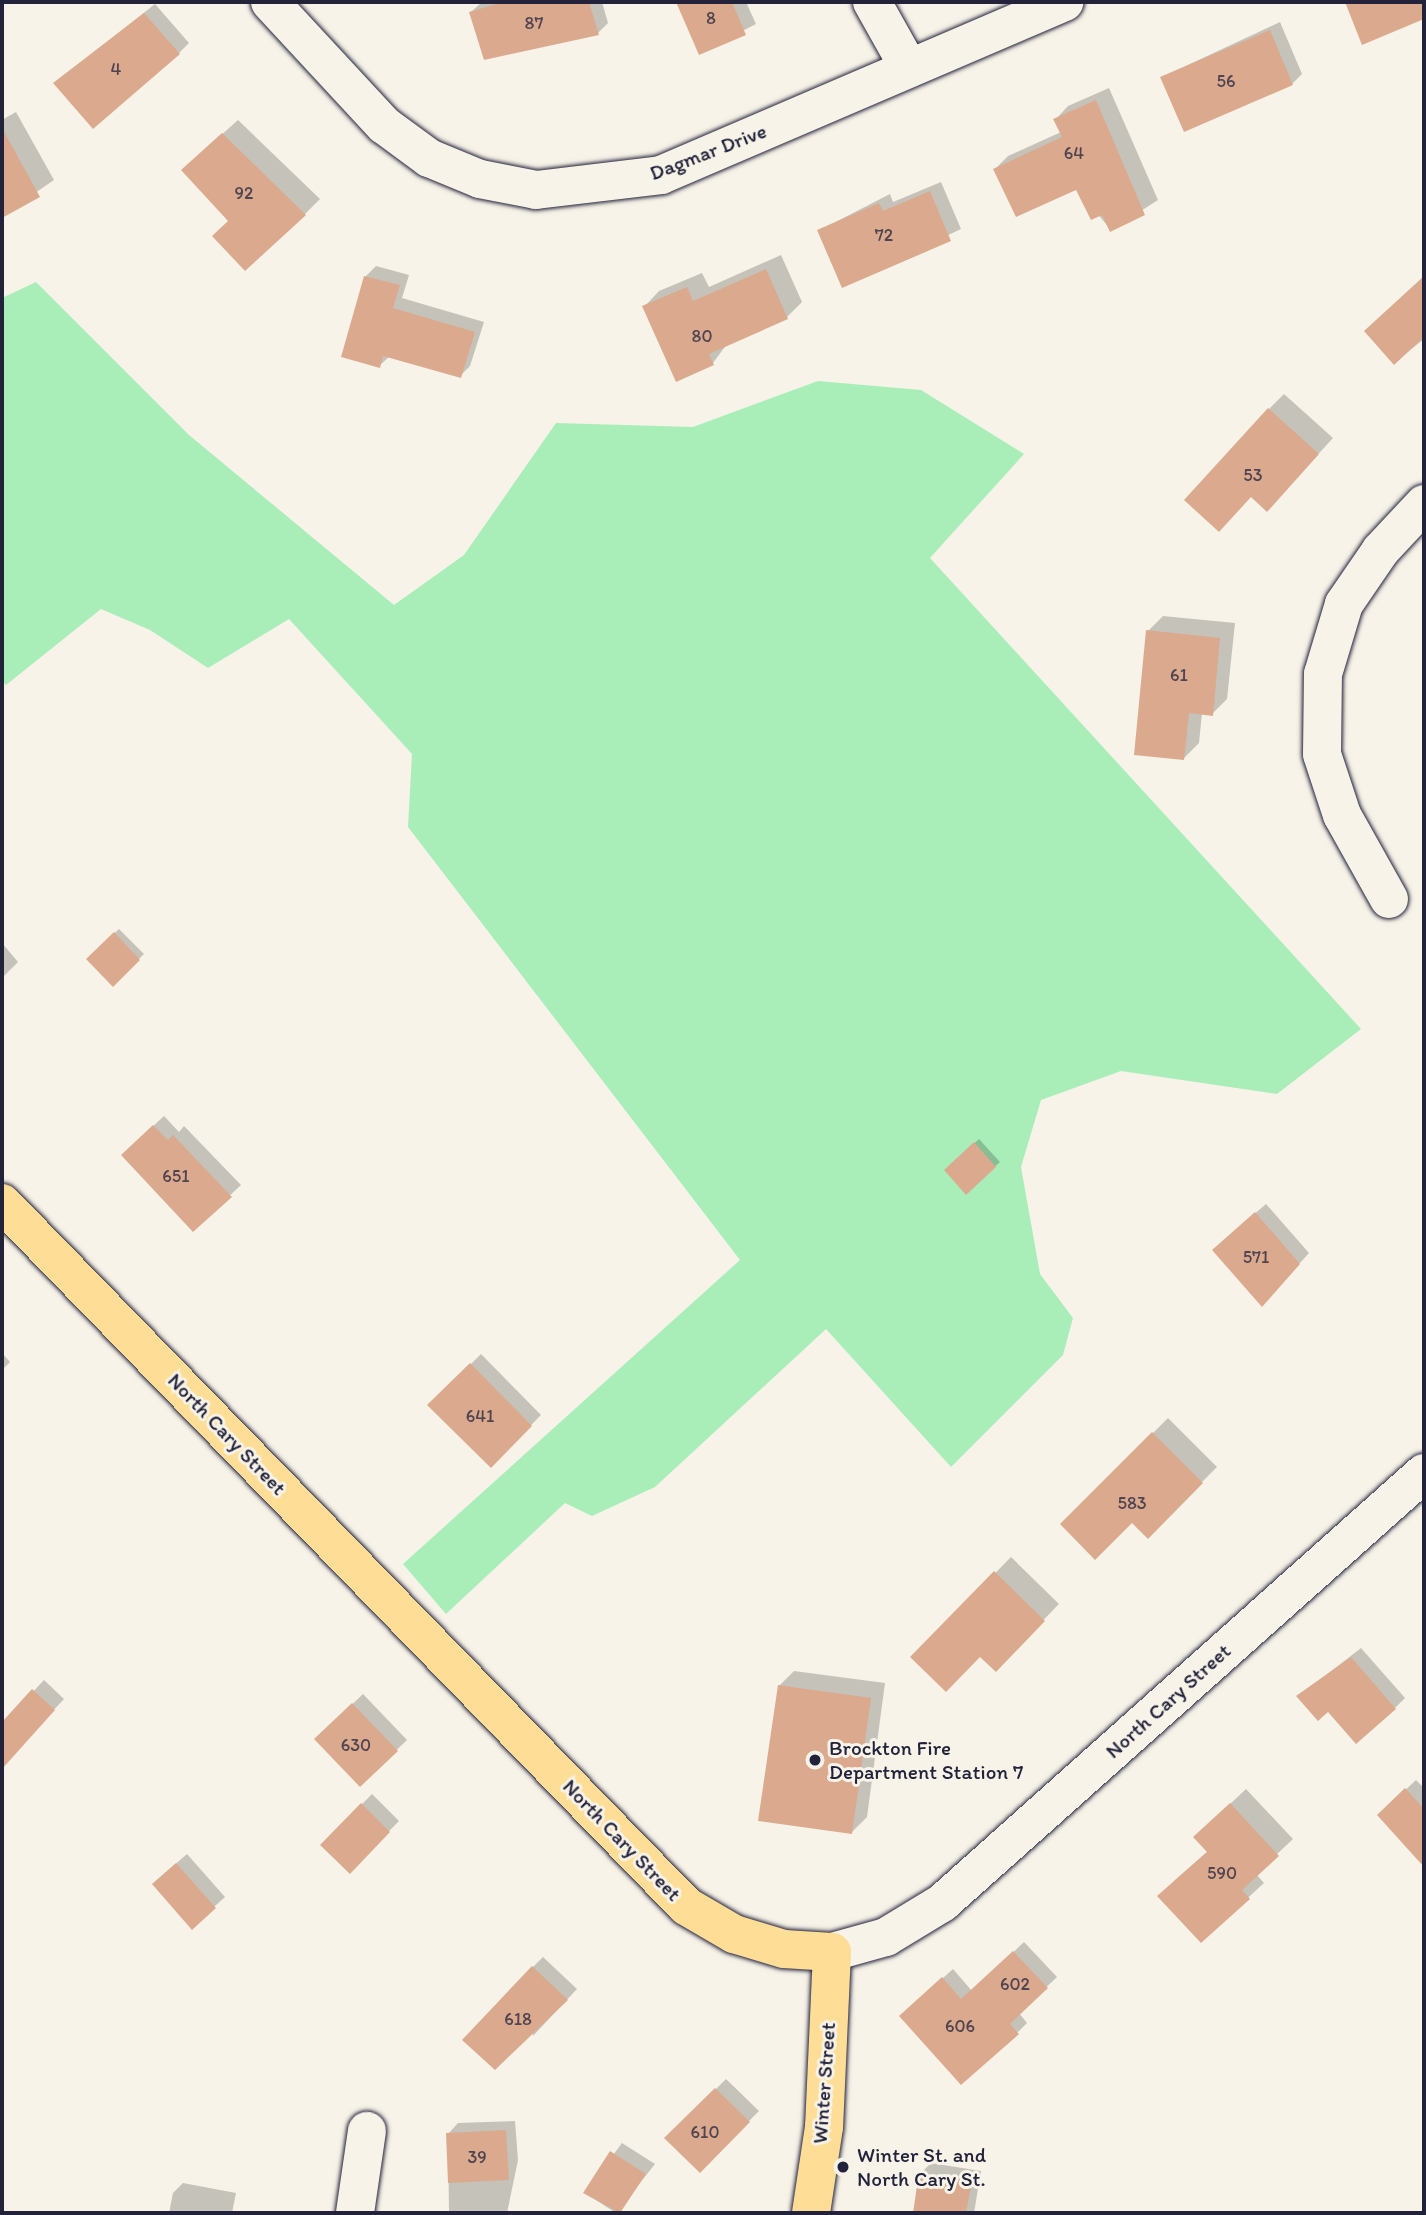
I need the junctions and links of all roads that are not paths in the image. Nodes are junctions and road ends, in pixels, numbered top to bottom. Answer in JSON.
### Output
{"nodes":[{"id":1,"x":270,"y":2,"type":"edge"},
{"id":2,"x":872,"y":2,"type":"edge"},
{"id":3,"x":1065,"y":2,"type":"edge"},
{"id":4,"x":908,"y":68,"type":"junction"},
{"id":5,"x":1424,"y":504,"type":"edge"},
{"id":6,"x":1389,"y":899,"type":"dead end"},
{"id":7,"x":2,"y":1203,"type":"edge"},
{"id":8,"x":1424,"y":1473,"type":"edge"},
{"id":9,"x":832,"y":1952,"type":"junction"},
{"id":10,"x":367,"y":2131,"type":"dead end"},
{"id":11,"x":355,"y":2213,"type":"edge"},
{"id":12,"x":811,"y":2213,"type":"edge"}],
"edges":[{"from":1,"to":4,"type":"street","name":"Dagmar Drive"},
{"from":2,"to":4,"type":"street"},
{"from":3,"to":4,"type":"street","name":"Dagmar Drive"},
{"from":5,"to":6,"type":"street"},
{"from":7,"to":9,"type":"main road","name":"North Cary Street"},
{"from":8,"to":9,"type":"street","name":"North Cary Street"},
{"from":9,"to":12,"type":"main road","name":"Winter Street"},
{"from":10,"to":11,"type":"street"}]}
